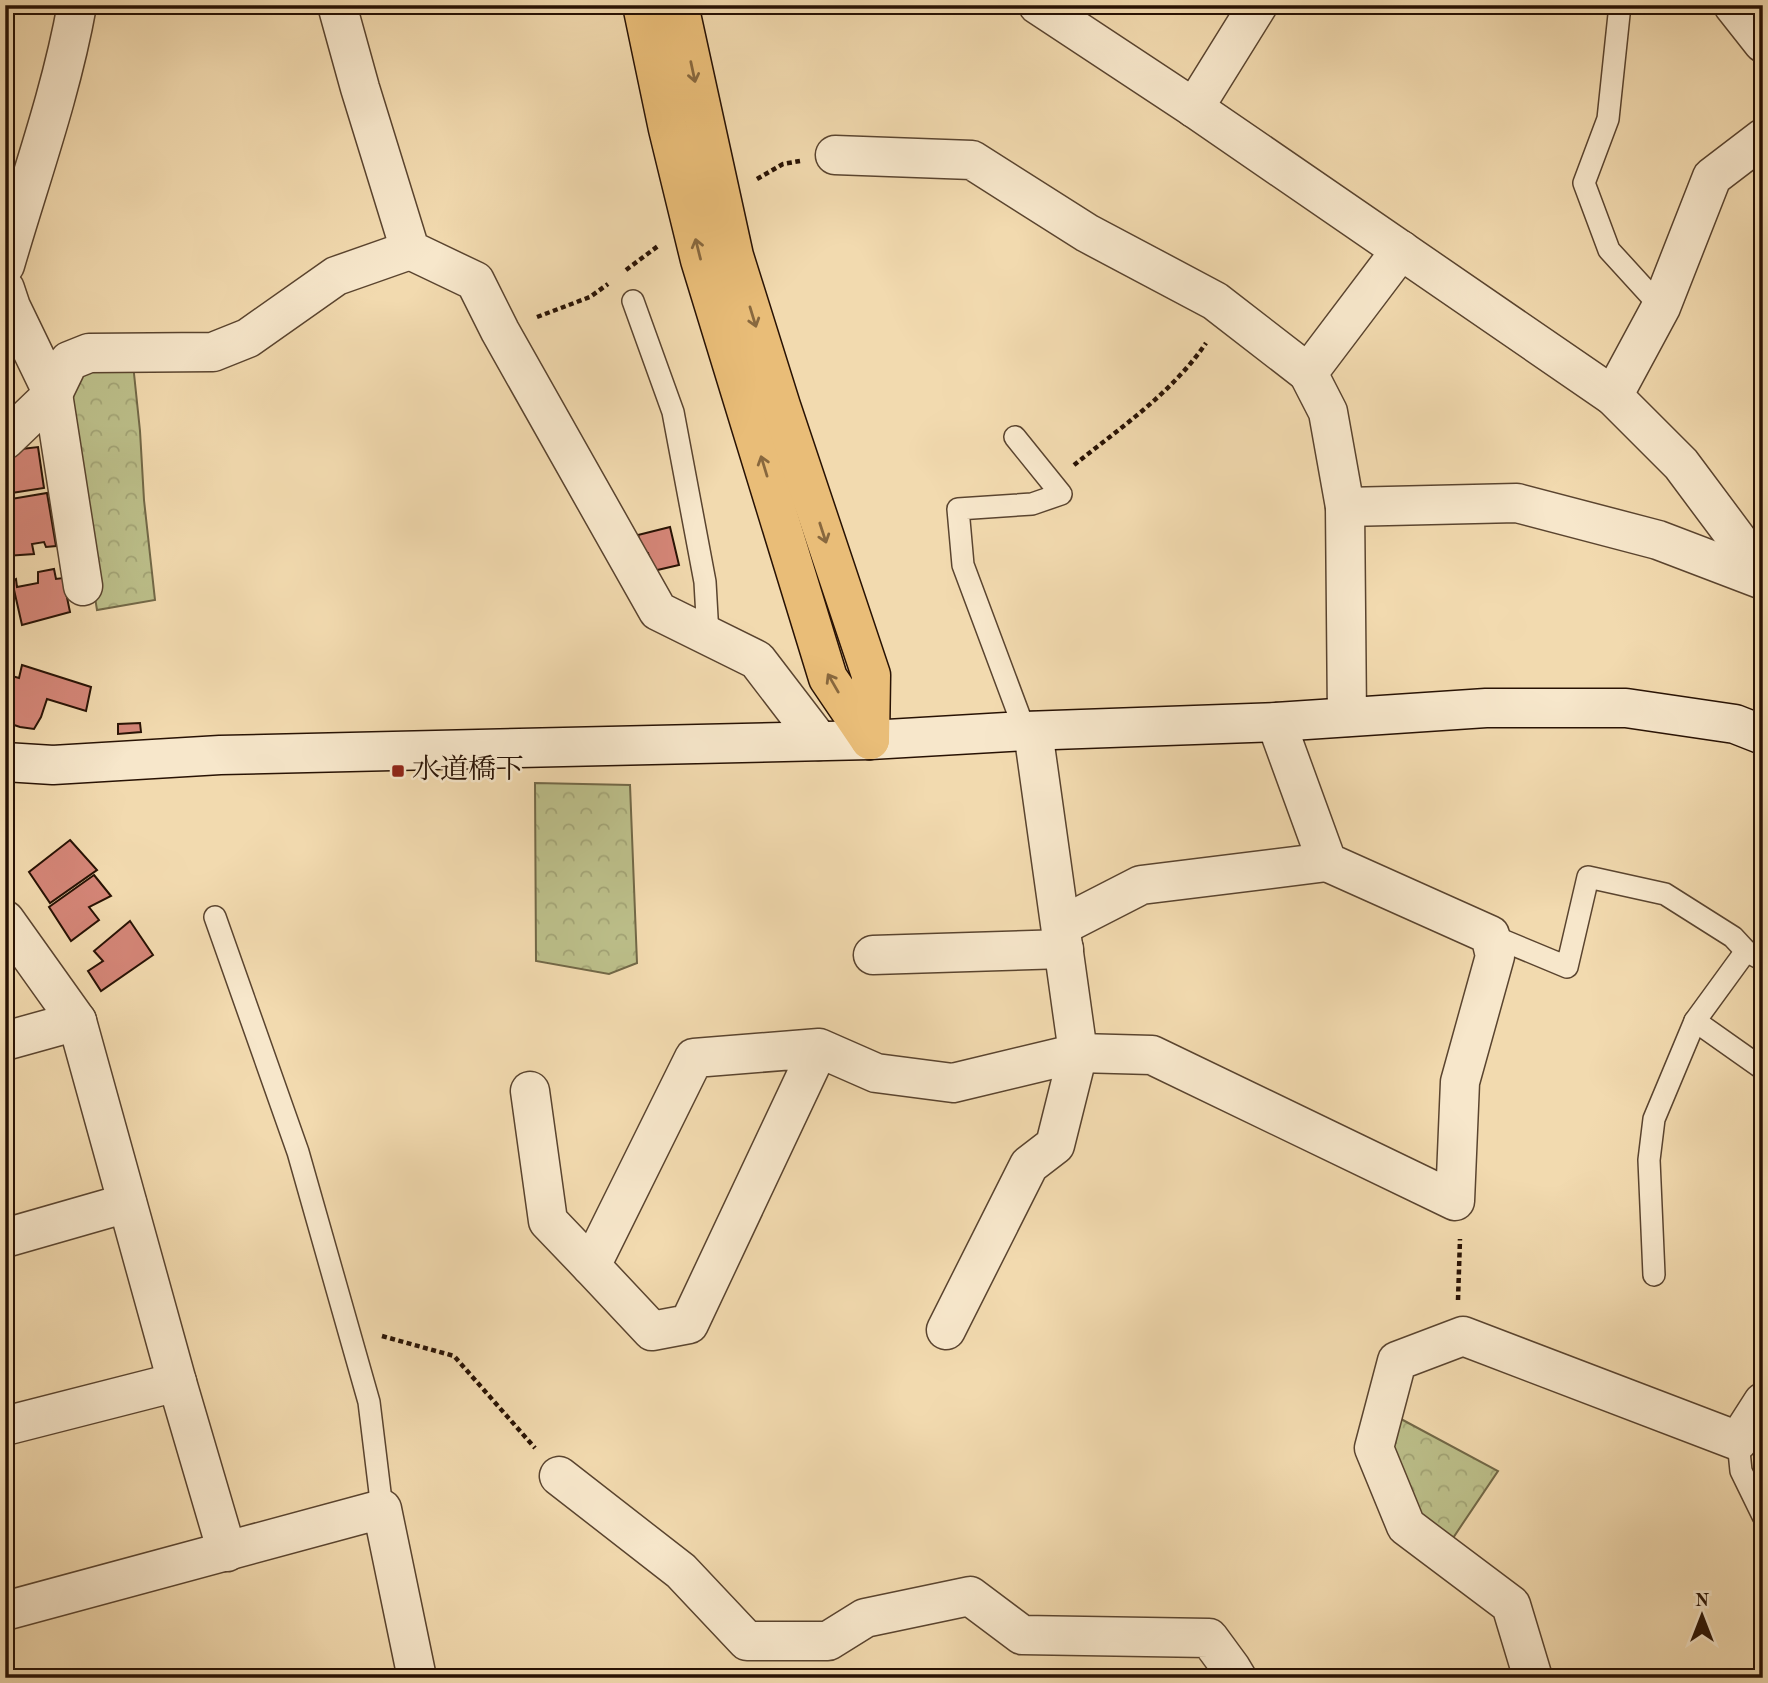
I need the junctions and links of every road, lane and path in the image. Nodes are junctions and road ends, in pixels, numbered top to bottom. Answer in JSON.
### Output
{"nodes":[{"id":1,"x":76,"y":5,"type":"edge"},
{"id":2,"x":337,"y":5,"type":"edge"},
{"id":3,"x":642,"y":5,"type":"edge"},
{"id":4,"x":679,"y":5,"type":"edge"},
{"id":5,"x":1038,"y":5,"type":"edge"},
{"id":6,"x":1258,"y":5,"type":"edge"},
{"id":7,"x":1620,"y":5,"type":"edge"},
{"id":8,"x":1733,"y":5,"type":"edge"},
{"id":9,"x":1763,"y":43,"type":"edge"},
{"id":10,"x":1194,"y":108,"type":"junction"},
{"id":11,"x":1763,"y":138,"type":"edge"},
{"id":12,"x":835,"y":155,"type":"joint"},
{"id":13,"x":753,"y":182,"type":"dead end"},
{"id":14,"x":667,"y":239,"type":"dead end"},
{"id":15,"x":410,"y":250,"type":"junction"},
{"id":16,"x":1401,"y":250,"type":"junction"},
{"id":17,"x":5,"y":265,"type":"edge"},
{"id":18,"x":623,"y":272,"type":"dead end"},
{"id":19,"x":612,"y":280,"type":"dead end"},
{"id":20,"x":5,"y":289,"type":"edge"},
{"id":21,"x":633,"y":301,"type":"dead end"},
{"id":22,"x":1661,"y":307,"type":"junction"},
{"id":23,"x":500,"y":331,"type":"junction"},
{"id":24,"x":1195,"y":359,"type":"dead end"},
{"id":25,"x":1308,"y":373,"type":"junction"},
{"id":26,"x":53,"y":394,"type":"junction"},
{"id":27,"x":1613,"y":396,"type":"junction"},
{"id":28,"x":1015,"y":437,"type":"dead end"},
{"id":29,"x":5,"y":440,"type":"edge"},
{"id":30,"x":1084,"y":457,"type":"dead end"},
{"id":31,"x":1345,"y":507,"type":"junction"},
{"id":32,"x":1763,"y":574,"type":"edge"},
{"id":33,"x":1763,"y":580,"type":"edge"},
{"id":34,"x":83,"y":586,"type":"dead end"},
{"id":35,"x":708,"y":635,"type":"junction"},
{"id":36,"x":1347,"y":717,"type":"junction"},
{"id":37,"x":1276,"y":722,"type":"junction"},
{"id":38,"x":1029,"y":731,"type":"junction"},
{"id":39,"x":1763,"y":735,"type":"edge"},
{"id":40,"x":870,"y":740,"type":"junction"},
{"id":41,"x":820,"y":741,"type":"junction"},
{"id":42,"x":5,"y":762,"type":"edge"},
{"id":43,"x":1326,"y":862,"type":"junction"},
{"id":44,"x":215,"y":917,"type":"dead end"},
{"id":45,"x":5,"y":920,"type":"edge"},
{"id":46,"x":1490,"y":935,"type":"junction"},
{"id":47,"x":1063,"y":938,"type":"junction"},
{"id":48,"x":873,"y":955,"type":"dead end"},
{"id":49,"x":1754,"y":955,"type":"edge"},
{"id":50,"x":77,"y":1021,"type":"junction"},
{"id":51,"x":1695,"y":1021,"type":"junction"},
{"id":52,"x":5,"y":1041,"type":"edge"},
{"id":53,"x":820,"y":1048,"type":"junction"},
{"id":54,"x":1078,"y":1053,"type":"junction"},
{"id":55,"x":1763,"y":1069,"type":"edge"},
{"id":56,"x":530,"y":1091,"type":"dead end"},
{"id":57,"x":1455,"y":1201,"type":"junction"},
{"id":58,"x":127,"y":1203,"type":"junction"},
{"id":59,"x":5,"y":1238,"type":"edge"},
{"id":60,"x":591,"y":1266,"type":"junction"},
{"id":61,"x":1654,"y":1275,"type":"dead end"},
{"id":62,"x":347,"y":1326,"type":"junction"},
{"id":63,"x":946,"y":1330,"type":"dead end"},
{"id":64,"x":1463,"y":1336,"type":"junction"},
{"id":65,"x":177,"y":1382,"type":"junction"},
{"id":66,"x":1763,"y":1402,"type":"edge"},
{"id":67,"x":5,"y":1426,"type":"edge"},
{"id":68,"x":1738,"y":1441,"type":"junction"},
{"id":69,"x":559,"y":1476,"type":"joint"},
{"id":70,"x":382,"y":1509,"type":"junction"},
{"id":71,"x":1763,"y":1517,"type":"edge"},
{"id":72,"x":227,"y":1552,"type":"junction"},
{"id":73,"x":5,"y":1611,"type":"edge"},
{"id":74,"x":417,"y":1678,"type":"edge"},
{"id":75,"x":1237,"y":1678,"type":"edge"},
{"id":76,"x":1533,"y":1678,"type":"edge"}],
"edges":[{"from":1,"to":17,"type":"street"},
{"from":2,"to":15,"type":"street"},
{"from":40,"to":3,"type":"highway","one_way":true},
{"from":4,"to":40,"type":"highway","one_way":true},
{"from":5,"to":10,"type":"street"},
{"from":6,"to":10,"type":"street"},
{"from":7,"to":22,"type":"lane"},
{"from":8,"to":9,"type":"street"},
{"from":10,"to":16,"type":"street"},
{"from":11,"to":22,"type":"street"},
{"from":12,"to":13,"type":"path"},
{"from":12,"to":25,"type":"street"},
{"from":14,"to":18,"type":"path"},
{"from":15,"to":23,"type":"street"},
{"from":15,"to":26,"type":"street"},
{"from":16,"to":25,"type":"street"},
{"from":16,"to":27,"type":"street"},
{"from":19,"to":23,"type":"path"},
{"from":20,"to":26,"type":"street"},
{"from":21,"to":35,"type":"lane"},
{"from":22,"to":27,"type":"street"},
{"from":23,"to":35,"type":"street"},
{"from":24,"to":30,"type":"path"},
{"from":25,"to":31,"type":"street"},
{"from":26,"to":29,"type":"street"},
{"from":26,"to":34,"type":"street"},
{"from":27,"to":32,"type":"street"},
{"from":28,"to":38,"type":"lane"},
{"from":31,"to":33,"type":"street"},
{"from":31,"to":36,"type":"street"},
{"from":35,"to":41,"type":"street"},
{"from":36,"to":37,"type":"street"},
{"from":36,"to":39,"type":"street"},
{"from":37,"to":38,"type":"street"},
{"from":37,"to":43,"type":"street"},
{"from":38,"to":40,"type":"street"},
{"from":38,"to":47,"type":"street"},
{"from":40,"to":41,"type":"street"},
{"from":41,"to":42,"type":"street"},
{"from":43,"to":46,"type":"street"},
{"from":43,"to":47,"type":"street"},
{"from":44,"to":62,"type":"lane"},
{"from":45,"to":50,"type":"street"},
{"from":46,"to":49,"type":"lane"},
{"from":46,"to":57,"type":"street"},
{"from":47,"to":48,"type":"street"},
{"from":47,"to":54,"type":"street"},
{"from":49,"to":51,"type":"lane"},
{"from":50,"to":52,"type":"street"},
{"from":50,"to":58,"type":"street"},
{"from":51,"to":55,"type":"lane"},
{"from":51,"to":61,"type":"lane"},
{"from":53,"to":54,"type":"street"},
{"from":53,"to":60,"type":"street"},
{"from":53,"to":60,"type":"street"},
{"from":54,"to":57,"type":"street"},
{"from":54,"to":63,"type":"street"},
{"from":56,"to":60,"type":"street"},
{"from":57,"to":64,"type":"path"},
{"from":58,"to":59,"type":"street"},
{"from":58,"to":65,"type":"street"},
{"from":62,"to":69,"type":"path"},
{"from":62,"to":70,"type":"lane"},
{"from":64,"to":68,"type":"street"},
{"from":64,"to":76,"type":"street"},
{"from":65,"to":67,"type":"street"},
{"from":65,"to":72,"type":"street"},
{"from":66,"to":68,"type":"street"},
{"from":68,"to":71,"type":"lane"},
{"from":69,"to":75,"type":"street"},
{"from":70,"to":72,"type":"street"},
{"from":70,"to":74,"type":"street"},
{"from":72,"to":73,"type":"street"}]}
